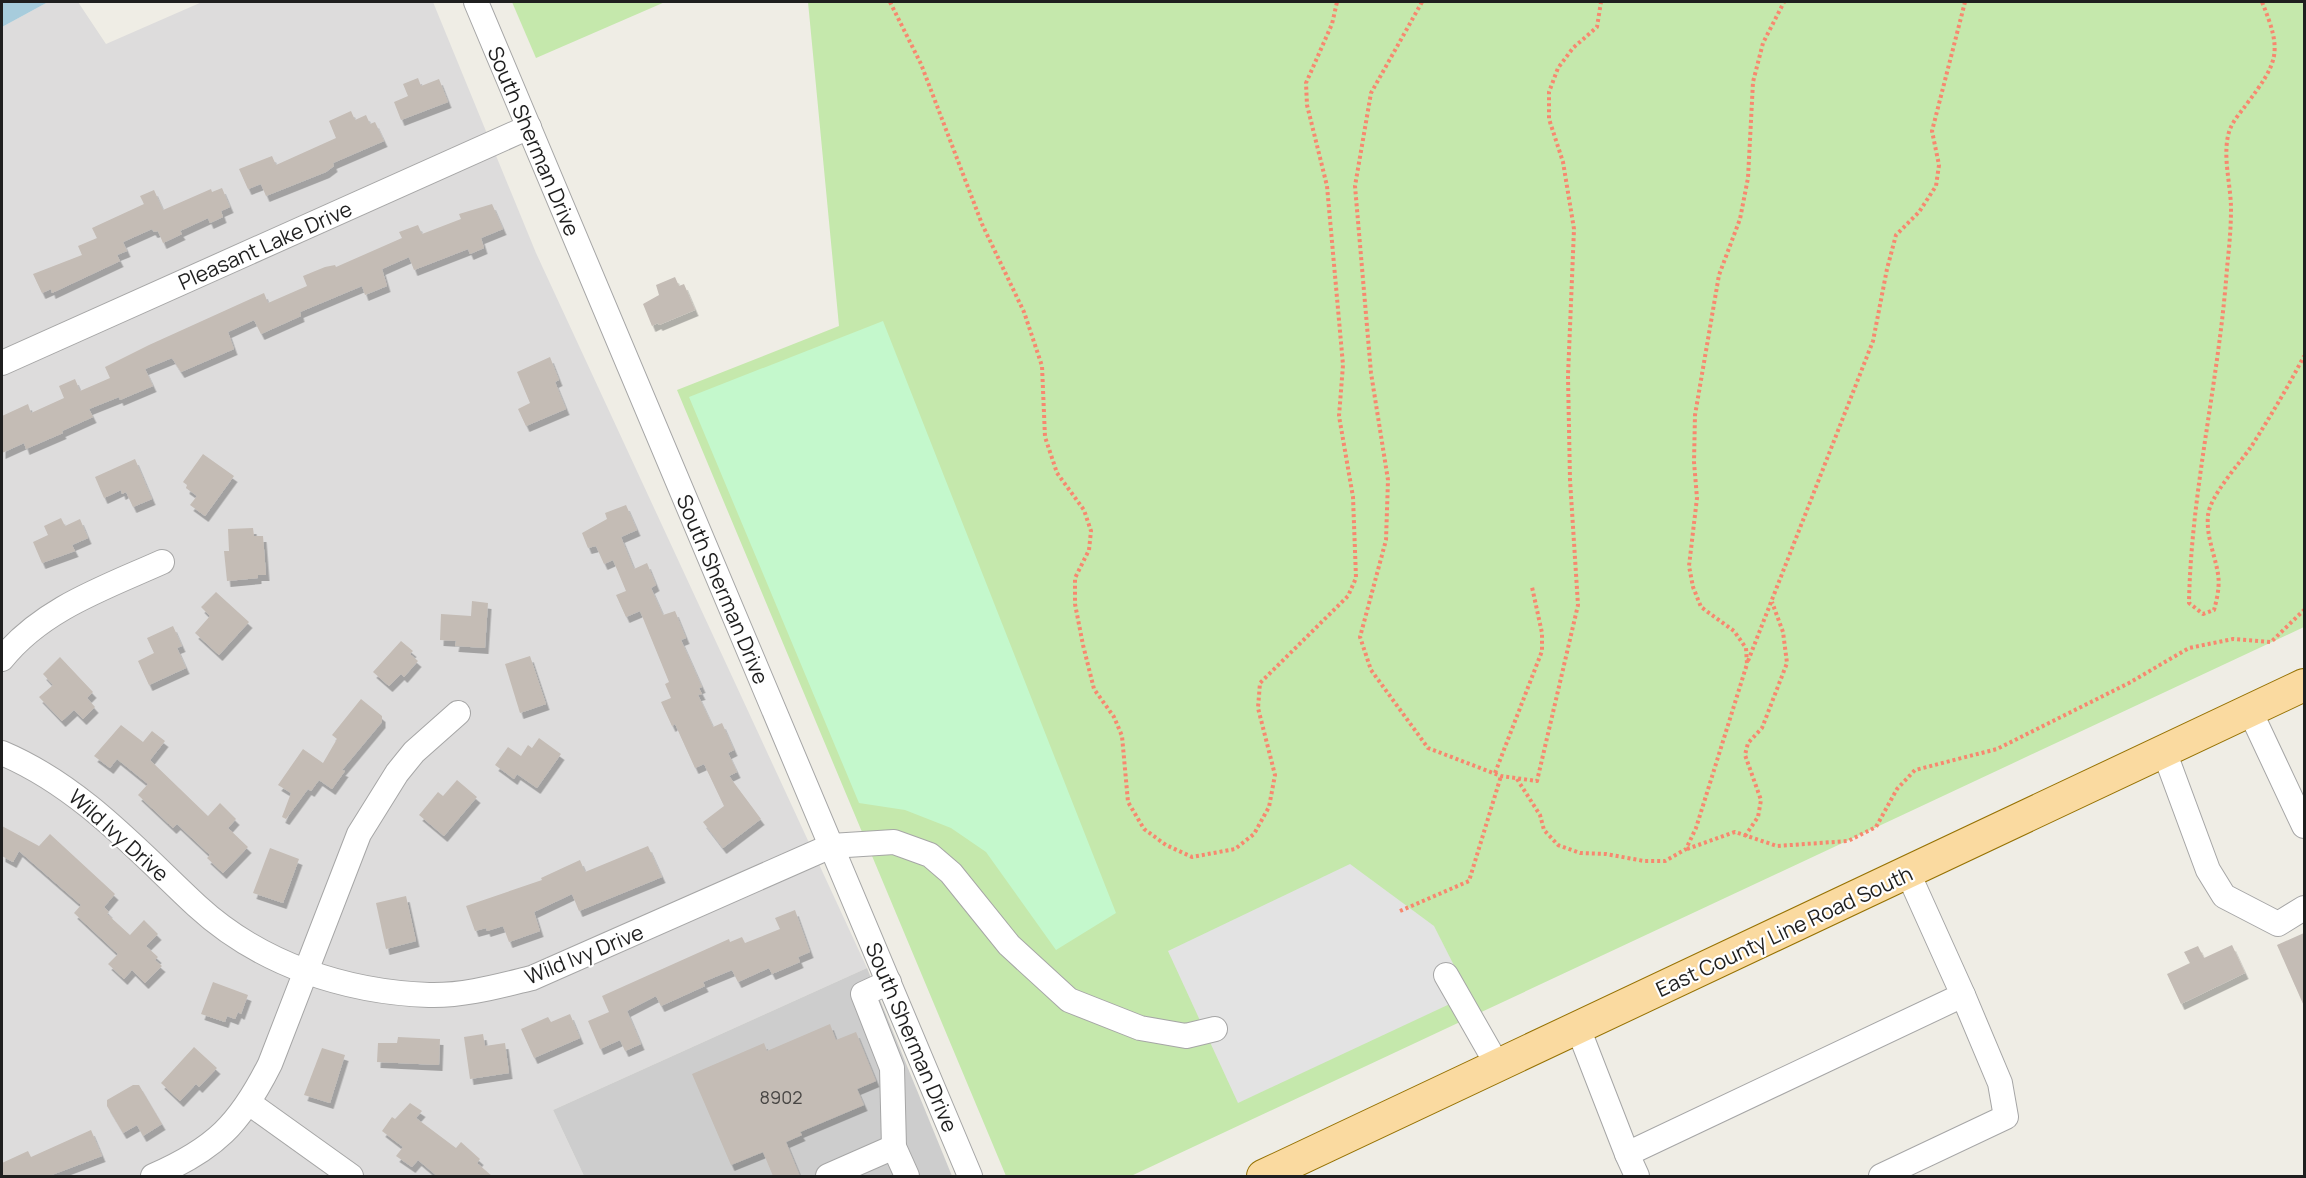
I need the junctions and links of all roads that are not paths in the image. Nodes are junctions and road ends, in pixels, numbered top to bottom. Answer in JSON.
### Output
{"nodes":[{"id":1,"x":476,"y":2,"type":"edge"},
{"id":2,"x":529,"y":128,"type":"junction"},
{"id":3,"x":2,"y":363,"type":"edge"},
{"id":4,"x":162,"y":562,"type":"dead end"},
{"id":5,"x":2,"y":659,"type":"edge"},
{"id":6,"x":2304,"y":685,"type":"edge"},
{"id":7,"x":2250,"y":711,"type":"junction"},
{"id":8,"x":458,"y":713,"type":"dead end"},
{"id":9,"x":2164,"y":752,"type":"junction"},
{"id":10,"x":2,"y":753,"type":"edge"},
{"id":11,"x":2304,"y":826,"type":"edge"},
{"id":12,"x":831,"y":846,"type":"junction"},
{"id":13,"x":1908,"y":873,"type":"junction"},
{"id":14,"x":2304,"y":908,"type":"edge"},
{"id":15,"x":305,"y":971,"type":"junction"},
{"id":16,"x":1446,"y":975,"type":"dead end"},
{"id":17,"x":888,"y":982,"type":"junction"},
{"id":18,"x":1963,"y":995,"type":"junction"},
{"id":19,"x":1578,"y":1028,"type":"junction"},
{"id":20,"x":1215,"y":1029,"type":"dead end"},
{"id":21,"x":1498,"y":1066,"type":"junction"},
{"id":22,"x":249,"y":1103,"type":"junction"},
{"id":23,"x":894,"y":1147,"type":"junction"},
{"id":24,"x":1627,"y":1154,"type":"junction"},
{"id":25,"x":153,"y":1176,"type":"edge"},
{"id":26,"x":351,"y":1176,"type":"edge"},
{"id":27,"x":828,"y":1176,"type":"edge"},
{"id":28,"x":907,"y":1176,"type":"edge"},
{"id":29,"x":970,"y":1176,"type":"edge"},
{"id":30,"x":1263,"y":1176,"type":"edge"},
{"id":31,"x":1637,"y":1176,"type":"edge"},
{"id":32,"x":1881,"y":1176,"type":"edge"}],
"edges":[{"from":1,"to":2,"type":"street","name":"South Sherman Drive"},
{"from":2,"to":3,"type":"street","name":"Pleasant Lake Drive"},
{"from":2,"to":12,"type":"street","name":"South Sherman Drive"},
{"from":4,"to":5,"type":"street"},
{"from":6,"to":7,"type":"main road","name":"East County Line Road South"},
{"from":7,"to":9,"type":"main road","name":"East County Line Road South"},
{"from":7,"to":11,"type":"street"},
{"from":8,"to":15,"type":"street"},
{"from":9,"to":13,"type":"main road","name":"East County Line Road South"},
{"from":9,"to":14,"type":"street"},
{"from":10,"to":15,"type":"street","name":"Wild Ivy Drive"},
{"from":12,"to":15,"type":"street","name":"Wild Ivy Drive"},
{"from":12,"to":17,"type":"street","name":"South Sherman Drive"},
{"from":12,"to":20,"type":"street"},
{"from":13,"to":18,"type":"street"},
{"from":13,"to":19,"type":"main road","name":"East County Line Road South"},
{"from":15,"to":22,"type":"street"},
{"from":16,"to":21,"type":"street"},
{"from":17,"to":23,"type":"street"},
{"from":17,"to":29,"type":"street","name":"South Sherman Drive"},
{"from":18,"to":24,"type":"street"},
{"from":18,"to":32,"type":"street"},
{"from":19,"to":21,"type":"main road","name":"East County Line Road South"},
{"from":19,"to":24,"type":"street"},
{"from":21,"to":30,"type":"main road","name":"East County Line Road South"},
{"from":22,"to":25,"type":"street"},
{"from":22,"to":26,"type":"street"},
{"from":23,"to":27,"type":"street"},
{"from":23,"to":28,"type":"street"},
{"from":24,"to":31,"type":"street"}]}
